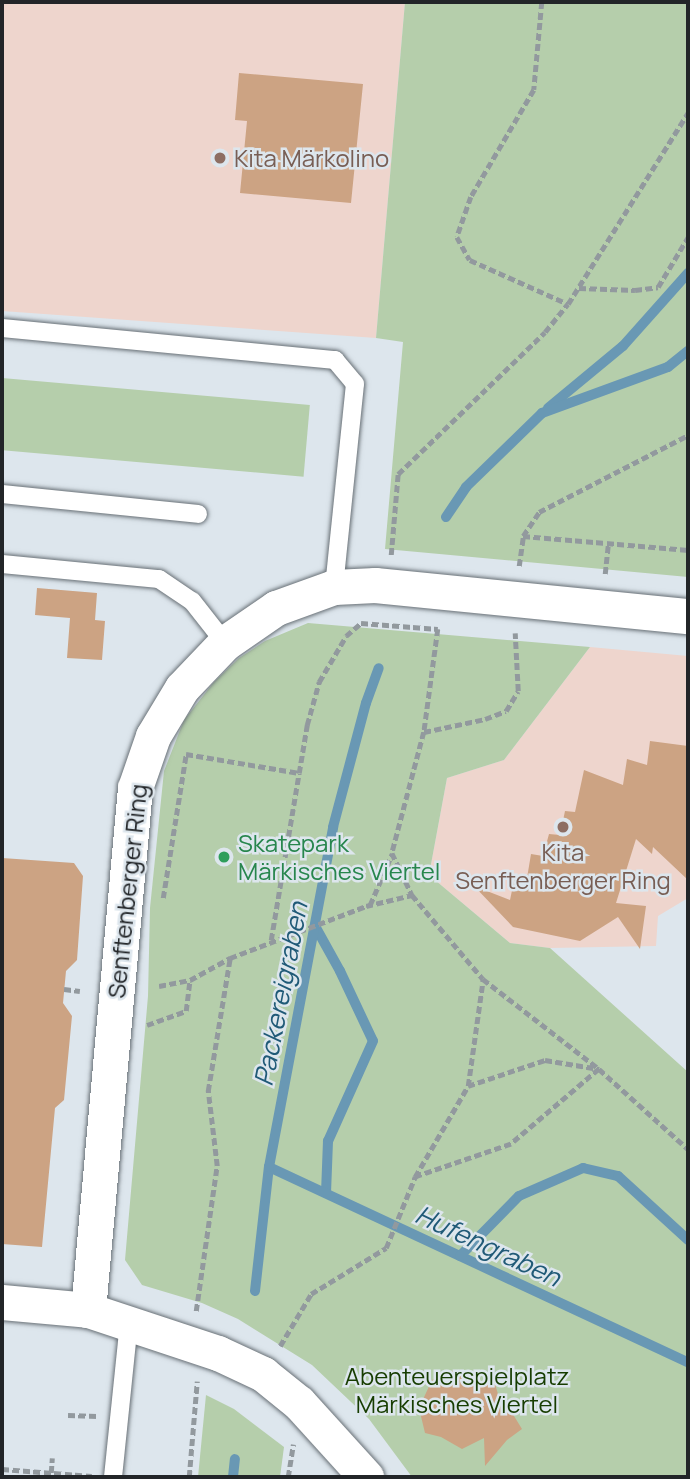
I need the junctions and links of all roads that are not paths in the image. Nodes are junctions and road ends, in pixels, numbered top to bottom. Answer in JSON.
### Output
{"nodes":[{"id":1,"x":2,"y":328,"type":"edge"},
{"id":2,"x":2,"y":494,"type":"edge"},
{"id":3,"x":198,"y":513,"type":"dead end"},
{"id":4,"x":2,"y":564,"type":"edge"},
{"id":5,"x":334,"y":587,"type":"junction"},
{"id":6,"x":688,"y":616,"type":"edge"},
{"id":7,"x":225,"y":643,"type":"junction"},
{"id":8,"x":2,"y":1302,"type":"edge"},
{"id":9,"x":88,"y":1310,"type":"junction"},
{"id":10,"x":129,"y":1322,"type":"junction"},
{"id":11,"x":113,"y":1477,"type":"edge"},
{"id":12,"x":366,"y":1477,"type":"edge"}],
"edges":[{"from":1,"to":5,"type":"lane"},
{"from":2,"to":3,"type":"lane"},
{"from":4,"to":7,"type":"lane"},
{"from":5,"to":6,"type":"street","name":"Senftenberger Ring"},
{"from":5,"to":7,"type":"street","name":"Senftenberger Ring"},
{"from":7,"to":9,"type":"street","name":"Senftenberger Ring"},
{"from":8,"to":9,"type":"street"},
{"from":9,"to":10,"type":"street"},
{"from":10,"to":11,"type":"lane"},
{"from":10,"to":12,"type":"street"}]}
